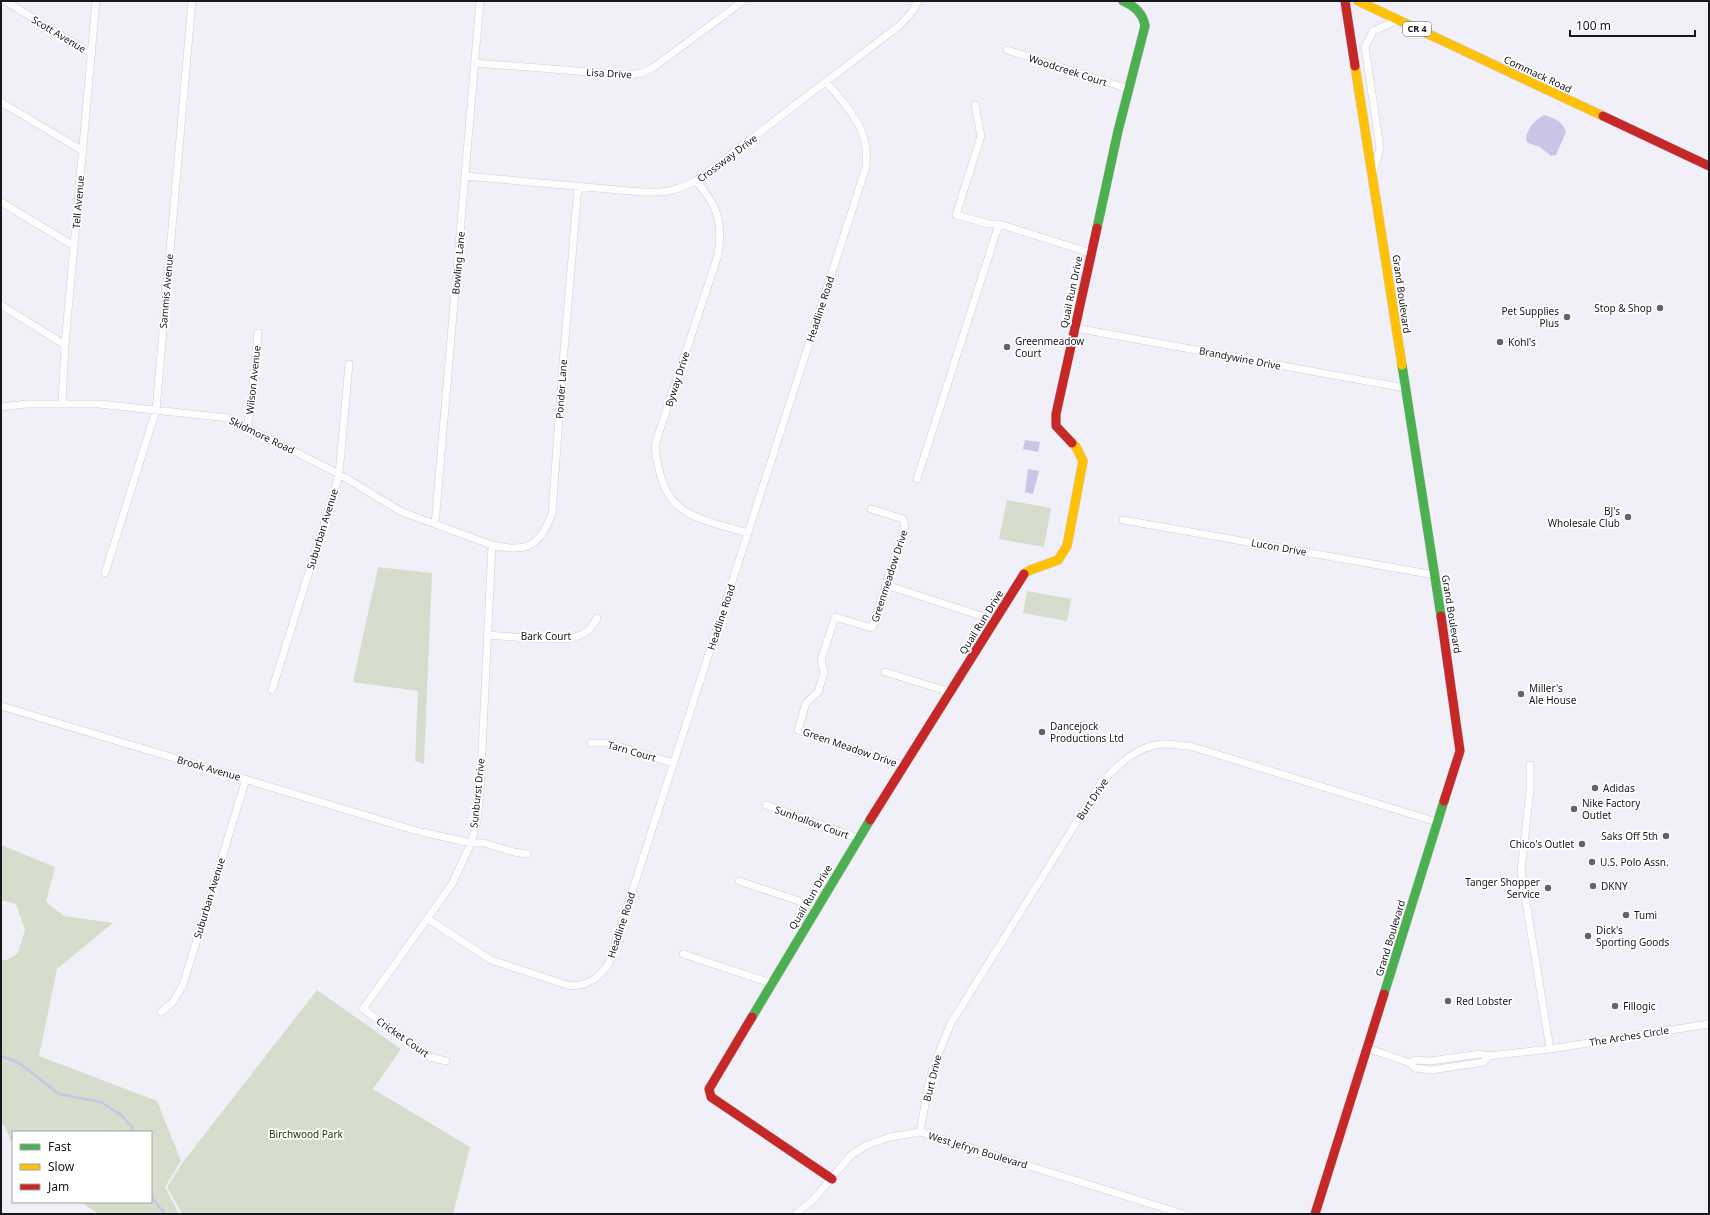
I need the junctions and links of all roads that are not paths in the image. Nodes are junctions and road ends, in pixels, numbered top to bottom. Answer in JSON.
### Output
{"nodes":[{"id":1,"x":5,"y":1,"type":"edge"},
{"id":2,"x":96,"y":1,"type":"edge"},
{"id":3,"x":192,"y":1,"type":"edge"},
{"id":4,"x":480,"y":1,"type":"edge"},
{"id":5,"x":742,"y":1,"type":"edge"},
{"id":6,"x":918,"y":1,"type":"edge"},
{"id":7,"x":1123,"y":1,"type":"edge"},
{"id":8,"x":1345,"y":1,"type":"edge"},
{"id":9,"x":1358,"y":1,"type":"edge"},
{"id":10,"x":1398,"y":20,"type":"junction"},
{"id":11,"x":1007,"y":50,"type":"dead end"},
{"id":12,"x":92,"y":54,"type":"junction"},
{"id":13,"x":476,"y":63,"type":"junction"},
{"id":14,"x":826,"y":82,"type":"junction"},
{"id":15,"x":1129,"y":89,"type":"junction"},
{"id":16,"x":1,"y":102,"type":"edge"},
{"id":17,"x":975,"y":105,"type":"dead end"},
{"id":18,"x":83,"y":151,"type":"junction"},
{"id":19,"x":1709,"y":166,"type":"edge"},
{"id":20,"x":1373,"y":173,"type":"junction"},
{"id":21,"x":465,"y":176,"type":"junction"},
{"id":22,"x":696,"y":182,"type":"junction"},
{"id":23,"x":578,"y":186,"type":"junction"},
{"id":24,"x":1,"y":202,"type":"edge"},
{"id":25,"x":999,"y":224,"type":"junction"},
{"id":26,"x":74,"y":246,"type":"junction"},
{"id":27,"x":1091,"y":253,"type":"junction"},
{"id":28,"x":1,"y":305,"type":"edge"},
{"id":29,"x":1075,"y":328,"type":"junction"},
{"id":30,"x":258,"y":333,"type":"dead end"},
{"id":31,"x":65,"y":345,"type":"junction"},
{"id":32,"x":349,"y":364,"type":"dead end"},
{"id":33,"x":1405,"y":388,"type":"junction"},
{"id":34,"x":62,"y":403,"type":"junction"},
{"id":35,"x":1,"y":407,"type":"edge"},
{"id":36,"x":156,"y":410,"type":"junction"},
{"id":37,"x":247,"y":426,"type":"junction"},
{"id":38,"x":339,"y":474,"type":"junction"},
{"id":39,"x":917,"y":478,"type":"dead end"},
{"id":40,"x":871,"y":508,"type":"dead end"},
{"id":41,"x":1123,"y":520,"type":"dead end"},
{"id":42,"x":435,"y":524,"type":"junction"},
{"id":43,"x":748,"y":534,"type":"junction"},
{"id":44,"x":492,"y":545,"type":"junction"},
{"id":45,"x":105,"y":573,"type":"dead end"},
{"id":46,"x":1435,"y":575,"type":"junction"},
{"id":47,"x":886,"y":585,"type":"junction"},
{"id":48,"x":835,"y":617,"type":"joint"},
{"id":49,"x":598,"y":618,"type":"dead end"},
{"id":50,"x":994,"y":620,"type":"junction"},
{"id":51,"x":487,"y":634,"type":"junction"},
{"id":52,"x":885,"y":672,"type":"dead end"},
{"id":53,"x":272,"y":690,"type":"dead end"},
{"id":54,"x":950,"y":692,"type":"junction"},
{"id":55,"x":1,"y":706,"type":"edge"},
{"id":56,"x":591,"y":743,"type":"dead end"},
{"id":57,"x":673,"y":763,"type":"junction"},
{"id":58,"x":1530,"y":765,"type":"dead end"},
{"id":59,"x":905,"y":766,"type":"junction"},
{"id":60,"x":246,"y":778,"type":"junction"},
{"id":61,"x":766,"y":805,"type":"dead end"},
{"id":62,"x":1437,"y":822,"type":"junction"},
{"id":63,"x":858,"y":838,"type":"junction"},
{"id":64,"x":471,"y":843,"type":"junction"},
{"id":65,"x":527,"y":854,"type":"dead end"},
{"id":66,"x":739,"y":881,"type":"dead end"},
{"id":67,"x":818,"y":907,"type":"junction"},
{"id":68,"x":428,"y":919,"type":"junction"},
{"id":69,"x":683,"y":954,"type":"dead end"},
{"id":70,"x":771,"y":983,"type":"junction"},
{"id":71,"x":363,"y":1009,"type":"joint"},
{"id":72,"x":161,"y":1012,"type":"dead end"},
{"id":73,"x":1709,"y":1024,"type":"edge"},
{"id":74,"x":1367,"y":1048,"type":"junction"},
{"id":75,"x":1550,"y":1049,"type":"junction"},
{"id":76,"x":446,"y":1061,"type":"dead end"},
{"id":77,"x":920,"y":1132,"type":"junction"},
{"id":78,"x":832,"y":1180,"type":"junction"},
{"id":79,"x":796,"y":1214,"type":"edge"},
{"id":80,"x":1183,"y":1214,"type":"edge"},
{"id":81,"x":1315,"y":1214,"type":"edge"}],
"edges":[{"from":1,"to":12,"type":"street","name":"Scott Avenue"},
{"from":2,"to":12,"type":"street","name":"Tell Avenue"},
{"from":3,"to":36,"type":"street","name":"Sammis Avenue"},
{"from":4,"to":13,"type":"street","name":"Bowling Lane"},
{"from":5,"to":13,"type":"street","name":"Lisa Drive"},
{"from":6,"to":14,"type":"street","name":"Crossway Drive"},
{"from":7,"to":15,"type":"street","name":"Quail Run Drive"},
{"from":8,"to":20,"type":"street","name":"Grand Boulevard"},
{"from":9,"to":10,"type":"street","name":"Commack Road","number":"CR 4"},
{"from":10,"to":19,"type":"street","name":"Commack Road","number":"CR 4"},
{"from":10,"to":20,"type":"street"},
{"from":11,"to":15,"type":"street","name":"Woodcreek Court"},
{"from":12,"to":18,"type":"street","name":"Tell Avenue"},
{"from":13,"to":21,"type":"street","name":"Bowling Lane"},
{"from":14,"to":22,"type":"street","name":"Crossway Drive"},
{"from":14,"to":43,"type":"street","name":"Headline Road"},
{"from":15,"to":27,"type":"street","name":"Quail Run Drive"},
{"from":16,"to":18,"type":"street"},
{"from":17,"to":25,"type":"street"},
{"from":18,"to":26,"type":"street","name":"Tell Avenue"},
{"from":20,"to":33,"type":"street","name":"Grand Boulevard"},
{"from":21,"to":23,"type":"street","name":"Crossway Drive"},
{"from":21,"to":42,"type":"street","name":"Bowling Lane"},
{"from":22,"to":23,"type":"street","name":"Crossway Drive"},
{"from":22,"to":43,"type":"street","name":"Byway Drive"},
{"from":23,"to":44,"type":"street","name":"Ponder Lane"},
{"from":24,"to":26,"type":"street"},
{"from":25,"to":27,"type":"street"},
{"from":25,"to":39,"type":"street"},
{"from":26,"to":31,"type":"street","name":"Tell Avenue"},
{"from":27,"to":29,"type":"street","name":"Quail Run Drive"},
{"from":28,"to":31,"type":"street"},
{"from":29,"to":33,"type":"street","name":"Brandywine Drive"},
{"from":29,"to":50,"type":"street","name":"Quail Run Drive"},
{"from":30,"to":37,"type":"street","name":"Wilson Avenue"},
{"from":31,"to":34,"type":"street","name":"Tell Avenue"},
{"from":32,"to":38,"type":"street","name":"Suburban Avenue"},
{"from":33,"to":46,"type":"street","name":"Grand Boulevard"},
{"from":34,"to":35,"type":"street","name":"Skidmore Road"},
{"from":34,"to":36,"type":"street","name":"Skidmore Road"},
{"from":36,"to":37,"type":"street","name":"Skidmore Road"},
{"from":36,"to":45,"type":"street","name":"Sammis Avenue"},
{"from":37,"to":38,"type":"street","name":"Skidmore Road"},
{"from":38,"to":42,"type":"street","name":"Skidmore Road"},
{"from":38,"to":53,"type":"street","name":"Suburban Avenue"},
{"from":40,"to":47,"type":"street","name":"Greenmeadow Drive"},
{"from":41,"to":46,"type":"street","name":"Lucon Drive"},
{"from":42,"to":44,"type":"street","name":"Ponder Lane"},
{"from":43,"to":57,"type":"street","name":"Headline Road"},
{"from":44,"to":51,"type":"street","name":"Sunburst Drive"},
{"from":46,"to":62,"type":"street","name":"Grand Boulevard"},
{"from":47,"to":48,"type":"street","name":"Greenmeadow Drive"},
{"from":47,"to":50,"type":"street"},
{"from":48,"to":59,"type":"street","name":"Green Meadow Drive"},
{"from":49,"to":51,"type":"street","name":"Bark Court"},
{"from":50,"to":54,"type":"street","name":"Quail Run Drive"},
{"from":51,"to":64,"type":"street","name":"Sunburst Drive"},
{"from":52,"to":54,"type":"street"},
{"from":54,"to":59,"type":"street","name":"Quail Run Drive"},
{"from":55,"to":60,"type":"street","name":"Brook Avenue"},
{"from":56,"to":57,"type":"street","name":"Tarn Court"},
{"from":57,"to":68,"type":"street","name":"Headline Road"},
{"from":58,"to":75,"type":"street"},
{"from":59,"to":63,"type":"street","name":"Quail Run Drive"},
{"from":60,"to":64,"type":"street","name":"Brook Avenue"},
{"from":60,"to":72,"type":"street","name":"Suburban Avenue"},
{"from":61,"to":63,"type":"street","name":"Sunhollow Court"},
{"from":62,"to":74,"type":"street","name":"Grand Boulevard"},
{"from":62,"to":77,"type":"street","name":"Burt Drive"},
{"from":63,"to":67,"type":"street","name":"Quail Run Drive"},
{"from":64,"to":65,"type":"street","name":"Brook Avenue"},
{"from":64,"to":68,"type":"street","name":"Sunburst Drive"},
{"from":66,"to":67,"type":"street"},
{"from":67,"to":70,"type":"street","name":"Quail Run Drive"},
{"from":68,"to":71,"type":"street","name":"Sunburst Drive"},
{"from":69,"to":70,"type":"street"},
{"from":70,"to":78,"type":"street","name":"Quail Run Drive"},
{"from":71,"to":76,"type":"street","name":"Cricket Court"},
{"from":73,"to":75,"type":"street","name":"The Arches Circle"},
{"from":74,"to":75,"type":"street","name":"The Arches Circle"},
{"from":74,"to":81,"type":"street","name":"Grand Boulevard"},
{"from":77,"to":78,"type":"street","name":"West Jefryn Boulevard"},
{"from":77,"to":80,"type":"street","name":"West Jefryn Boulevard"},
{"from":78,"to":79,"type":"street","name":"West Jefryn Boulevard"}]}
